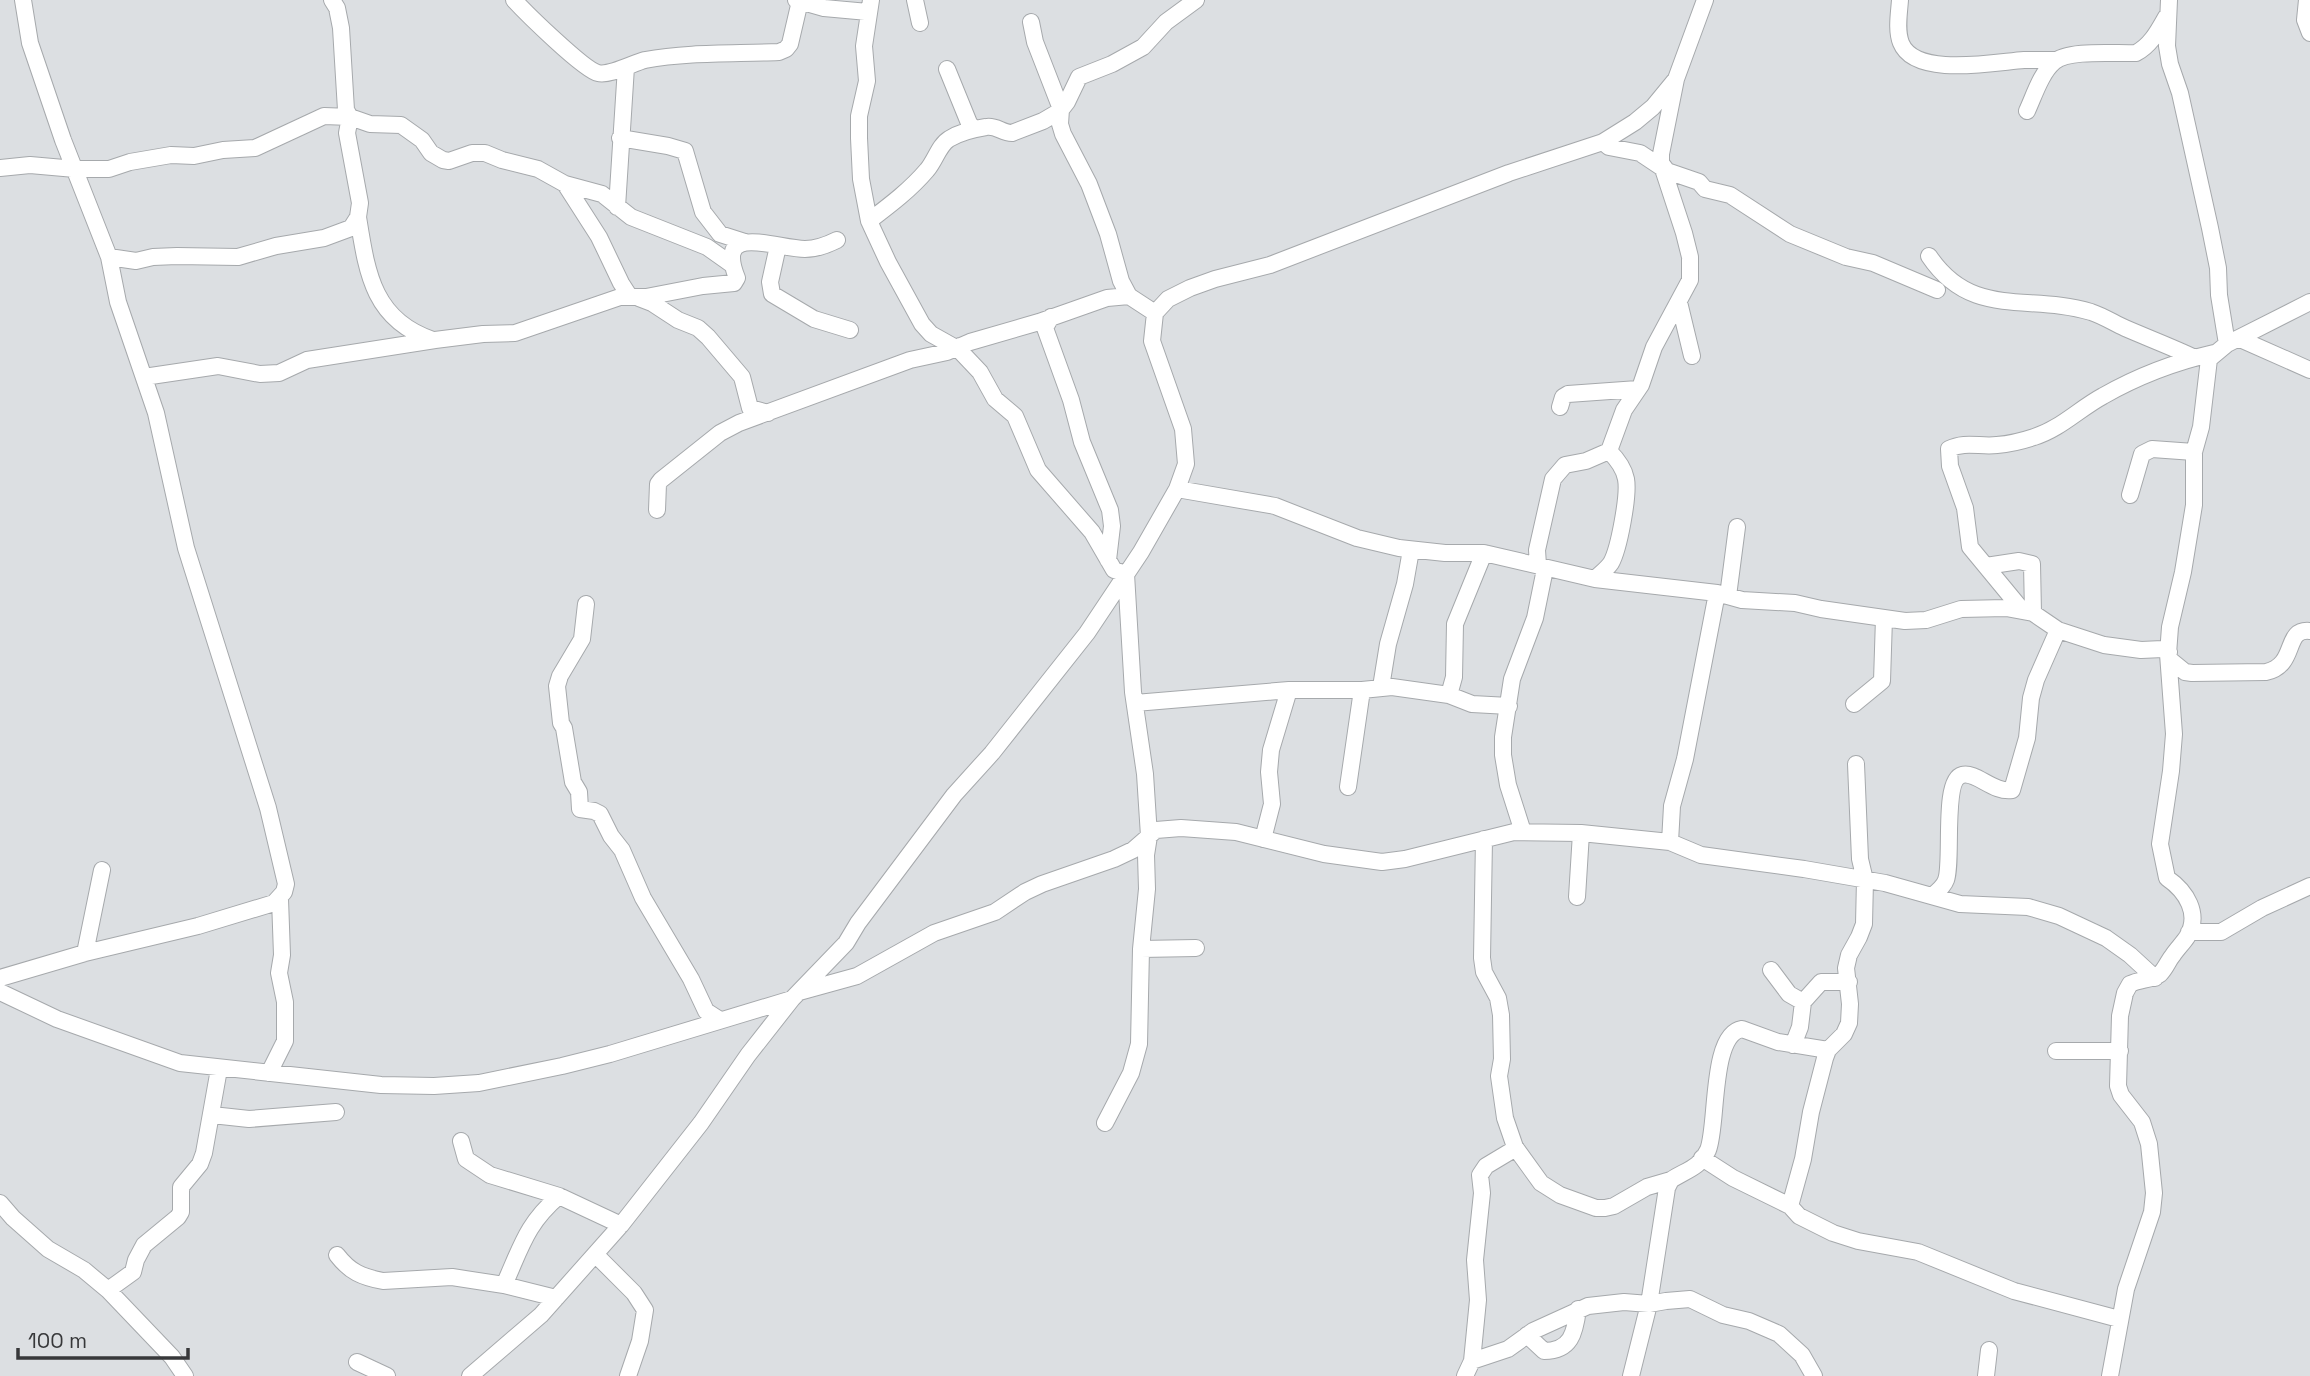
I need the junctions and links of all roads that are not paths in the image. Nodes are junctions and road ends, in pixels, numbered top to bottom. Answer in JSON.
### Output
{"nodes":[{"id":1,"x":23,"y":0,"type":"edge"},
{"id":2,"x":332,"y":0,"type":"edge"},
{"id":3,"x":514,"y":0,"type":"edge"},
{"id":4,"x":915,"y":0,"type":"edge"},
{"id":5,"x":1196,"y":0,"type":"edge"},
{"id":6,"x":1705,"y":0,"type":"edge"},
{"id":7,"x":1900,"y":0,"type":"edge"},
{"id":8,"x":2307,"y":0,"type":"edge"},
{"id":9,"x":798,"y":1,"type":"edge"},
{"id":10,"x":869,"y":6,"type":"edge"},
{"id":11,"x":2168,"y":7,"type":"edge"},
{"id":12,"x":1031,"y":22,"type":"dead end"},
{"id":13,"x":920,"y":23,"type":"dead end"},
{"id":14,"x":2310,"y":33,"type":"edge"},
{"id":15,"x":2056,"y":60,"type":"junction"},
{"id":16,"x":626,"y":66,"type":"junction"},
{"id":17,"x":947,"y":69,"type":"dead end"},
{"id":18,"x":1676,"y":79,"type":"junction"},
{"id":19,"x":1061,"y":109,"type":"junction"},
{"id":20,"x":2027,"y":111,"type":"dead end"},
{"id":21,"x":350,"y":117,"type":"junction"},
{"id":22,"x":974,"y":129,"type":"junction"},
{"id":23,"x":620,"y":138,"type":"junction"},
{"id":24,"x":1603,"y":142,"type":"junction"},
{"id":25,"x":0,"y":168,"type":"edge"},
{"id":26,"x":75,"y":169,"type":"junction"},
{"id":27,"x":1665,"y":170,"type":"junction"},
{"id":28,"x":565,"y":184,"type":"junction"},
{"id":29,"x":617,"y":207,"type":"junction"},
{"id":30,"x":358,"y":217,"type":"junction"},
{"id":31,"x":869,"y":221,"type":"junction"},
{"id":32,"x":837,"y":240,"type":"dead end"},
{"id":33,"x":778,"y":246,"type":"junction"},
{"id":34,"x":737,"y":251,"type":"junction"},
{"id":35,"x":1930,"y":256,"type":"dead end"},
{"id":36,"x":109,"y":257,"type":"junction"},
{"id":37,"x":1937,"y":290,"type":"dead end"},
{"id":38,"x":1129,"y":296,"type":"junction"},
{"id":39,"x":635,"y":297,"type":"junction"},
{"id":40,"x":1679,"y":302,"type":"junction"},
{"id":41,"x":2310,"y":302,"type":"edge"},
{"id":42,"x":1155,"y":313,"type":"junction"},
{"id":43,"x":1051,"y":317,"type":"junction"},
{"id":44,"x":849,"y":330,"type":"dead end"},
{"id":45,"x":435,"y":340,"type":"junction"},
{"id":46,"x":2227,"y":345,"type":"junction"},
{"id":47,"x":958,"y":347,"type":"junction"},
{"id":48,"x":1692,"y":356,"type":"dead end"},
{"id":49,"x":2195,"y":358,"type":"junction"},
{"id":50,"x":2310,"y":370,"type":"edge"},
{"id":51,"x":144,"y":377,"type":"junction"},
{"id":52,"x":1638,"y":389,"type":"junction"},
{"id":53,"x":1560,"y":407,"type":"dead end"},
{"id":54,"x":769,"y":413,"type":"junction"},
{"id":55,"x":1609,"y":451,"type":"junction"},
{"id":56,"x":2194,"y":452,"type":"junction"},
{"id":57,"x":1177,"y":489,"type":"junction"},
{"id":58,"x":2130,"y":495,"type":"dead end"},
{"id":59,"x":657,"y":510,"type":"dead end"},
{"id":60,"x":1737,"y":527,"type":"dead end"},
{"id":61,"x":1411,"y":550,"type":"junction"},
{"id":62,"x":1484,"y":553,"type":"junction"},
{"id":63,"x":1108,"y":560,"type":"junction"},
{"id":64,"x":1986,"y":566,"type":"junction"},
{"id":65,"x":1541,"y":567,"type":"junction"},
{"id":66,"x":1126,"y":574,"type":"junction"},
{"id":67,"x":1595,"y":579,"type":"junction"},
{"id":68,"x":1722,"y":595,"type":"junction"},
{"id":69,"x":586,"y":604,"type":"dead end"},
{"id":70,"x":2027,"y":612,"type":"junction"},
{"id":71,"x":1884,"y":618,"type":"junction"},
{"id":72,"x":2058,"y":630,"type":"junction"},
{"id":73,"x":2310,"y":631,"type":"edge"},
{"id":74,"x":2169,"y":656,"type":"junction"},
{"id":75,"x":1381,"y":687,"type":"junction"},
{"id":76,"x":1289,"y":690,"type":"junction"},
{"id":77,"x":1363,"y":690,"type":"junction"},
{"id":78,"x":1449,"y":695,"type":"junction"},
{"id":79,"x":1135,"y":703,"type":"junction"},
{"id":80,"x":1854,"y":704,"type":"dead end"},
{"id":81,"x":1509,"y":706,"type":"junction"},
{"id":82,"x":1856,"y":764,"type":"dead end"},
{"id":83,"x":1348,"y":787,"type":"dead end"},
{"id":84,"x":1523,"y":832,"type":"junction"},
{"id":85,"x":1581,"y":833,"type":"junction"},
{"id":86,"x":1149,"y":836,"type":"junction"},
{"id":87,"x":1263,"y":839,"type":"junction"},
{"id":88,"x":1484,"y":839,"type":"junction"},
{"id":89,"x":1670,"y":842,"type":"junction"},
{"id":90,"x":102,"y":870,"type":"dead end"},
{"id":91,"x":1865,"y":880,"type":"junction"},
{"id":92,"x":2310,"y":886,"type":"edge"},
{"id":93,"x":1932,"y":896,"type":"junction"},
{"id":94,"x":1577,"y":897,"type":"dead end"},
{"id":95,"x":280,"y":899,"type":"junction"},
{"id":96,"x":2189,"y":932,"type":"junction"},
{"id":97,"x":1196,"y":948,"type":"dead end"},
{"id":98,"x":1141,"y":949,"type":"junction"},
{"id":99,"x":85,"y":953,"type":"junction"},
{"id":100,"x":1771,"y":970,"type":"dead end"},
{"id":101,"x":0,"y":978,"type":"edge"},
{"id":102,"x":2155,"y":978,"type":"junction"},
{"id":103,"x":1849,"y":982,"type":"junction"},
{"id":104,"x":0,"y":992,"type":"edge"},
{"id":105,"x":796,"y":995,"type":"junction"},
{"id":106,"x":1803,"y":1002,"type":"junction"},
{"id":107,"x":720,"y":1020,"type":"junction"},
{"id":108,"x":1793,"y":1045,"type":"junction"},
{"id":109,"x":1828,"y":1050,"type":"junction"},
{"id":110,"x":2056,"y":1051,"type":"dead end"},
{"id":111,"x":2120,"y":1051,"type":"junction"},
{"id":112,"x":219,"y":1069,"type":"junction"},
{"id":113,"x":269,"y":1073,"type":"junction"},
{"id":114,"x":336,"y":1112,"type":"dead end"},
{"id":115,"x":212,"y":1115,"type":"junction"},
{"id":116,"x":1105,"y":1124,"type":"dead end"},
{"id":117,"x":460,"y":1141,"type":"dead end"},
{"id":118,"x":1516,"y":1148,"type":"junction"},
{"id":119,"x":1703,"y":1158,"type":"junction"},
{"id":120,"x":1671,"y":1180,"type":"junction"},
{"id":121,"x":559,"y":1196,"type":"junction"},
{"id":122,"x":0,"y":1203,"type":"edge"},
{"id":123,"x":1790,"y":1206,"type":"junction"},
{"id":124,"x":621,"y":1225,"type":"junction"},
{"id":125,"x":337,"y":1255,"type":"dead end"},
{"id":126,"x":596,"y":1255,"type":"junction"},
{"id":127,"x":504,"y":1285,"type":"junction"},
{"id":128,"x":108,"y":1290,"type":"junction"},
{"id":129,"x":556,"y":1298,"type":"junction"},
{"id":130,"x":1649,"y":1304,"type":"junction"},
{"id":131,"x":1578,"y":1309,"type":"junction"},
{"id":132,"x":2119,"y":1319,"type":"junction"},
{"id":133,"x":1527,"y":1335,"type":"junction"},
{"id":134,"x":1989,"y":1350,"type":"dead end"},
{"id":135,"x":357,"y":1362,"type":"dead end"},
{"id":136,"x":1469,"y":1369,"type":"edge"},
{"id":137,"x":185,"y":1376,"type":"edge"},
{"id":138,"x":387,"y":1376,"type":"edge"},
{"id":139,"x":470,"y":1376,"type":"edge"},
{"id":140,"x":628,"y":1376,"type":"edge"},
{"id":141,"x":1631,"y":1376,"type":"edge"},
{"id":142,"x":1814,"y":1376,"type":"edge"},
{"id":143,"x":1986,"y":1376,"type":"edge"},
{"id":144,"x":2110,"y":1376,"type":"edge"}],
"edges":[{"from":1,"to":26,"type":"street"},
{"from":2,"to":21,"type":"street"},
{"from":3,"to":16,"type":"street"},
{"from":4,"to":13,"type":"street"},
{"from":5,"to":19,"type":"street"},
{"from":6,"to":18,"type":"street"},
{"from":7,"to":15,"type":"street"},
{"from":8,"to":14,"type":"street"},
{"from":9,"to":10,"type":"street"},
{"from":9,"to":16,"type":"street"},
{"from":10,"to":31,"type":"street"},
{"from":11,"to":15,"type":"street"},
{"from":11,"to":46,"type":"street"},
{"from":12,"to":19,"type":"street"},
{"from":15,"to":20,"type":"street"},
{"from":16,"to":23,"type":"street"},
{"from":17,"to":22,"type":"street"},
{"from":18,"to":24,"type":"street"},
{"from":18,"to":27,"type":"street"},
{"from":19,"to":22,"type":"street"},
{"from":19,"to":38,"type":"street"},
{"from":21,"to":26,"type":"street"},
{"from":21,"to":28,"type":"street"},
{"from":21,"to":30,"type":"street"},
{"from":22,"to":31,"type":"street"},
{"from":23,"to":29,"type":"street"},
{"from":23,"to":34,"type":"street"},
{"from":24,"to":27,"type":"street"},
{"from":24,"to":42,"type":"street"},
{"from":25,"to":26,"type":"street"},
{"from":26,"to":36,"type":"street"},
{"from":27,"to":37,"type":"street"},
{"from":27,"to":40,"type":"street"},
{"from":28,"to":29,"type":"street"},
{"from":28,"to":39,"type":"street"},
{"from":29,"to":34,"type":"street"},
{"from":30,"to":36,"type":"street"},
{"from":30,"to":45,"type":"street"},
{"from":31,"to":47,"type":"street"},
{"from":32,"to":33,"type":"street"},
{"from":33,"to":34,"type":"street"},
{"from":33,"to":44,"type":"street"},
{"from":34,"to":39,"type":"street"},
{"from":35,"to":49,"type":"street"},
{"from":36,"to":51,"type":"street"},
{"from":38,"to":42,"type":"street"},
{"from":38,"to":43,"type":"street"},
{"from":39,"to":45,"type":"street"},
{"from":39,"to":54,"type":"street"},
{"from":40,"to":48,"type":"street"},
{"from":40,"to":52,"type":"street"},
{"from":41,"to":46,"type":"street"},
{"from":42,"to":57,"type":"street"},
{"from":43,"to":47,"type":"street"},
{"from":43,"to":63,"type":"street"},
{"from":45,"to":51,"type":"street"},
{"from":46,"to":49,"type":"street"},
{"from":46,"to":50,"type":"street"},
{"from":46,"to":56,"type":"street"},
{"from":47,"to":54,"type":"street"},
{"from":47,"to":63,"type":"street"},
{"from":49,"to":64,"type":"street"},
{"from":51,"to":95,"type":"street"},
{"from":52,"to":53,"type":"street"},
{"from":52,"to":55,"type":"street"},
{"from":54,"to":59,"type":"street"},
{"from":55,"to":65,"type":"street"},
{"from":55,"to":67,"type":"street"},
{"from":56,"to":58,"type":"street"},
{"from":56,"to":74,"type":"street"},
{"from":57,"to":61,"type":"street"},
{"from":57,"to":66,"type":"street"},
{"from":60,"to":68,"type":"street"},
{"from":61,"to":62,"type":"street"},
{"from":61,"to":75,"type":"street"},
{"from":62,"to":65,"type":"street"},
{"from":62,"to":78,"type":"street"},
{"from":63,"to":66,"type":"street"},
{"from":64,"to":70,"type":"street"},
{"from":64,"to":70,"type":"street"},
{"from":65,"to":67,"type":"street"},
{"from":65,"to":81,"type":"street"},
{"from":66,"to":79,"type":"street"},
{"from":66,"to":105,"type":"street"},
{"from":67,"to":68,"type":"street"},
{"from":68,"to":71,"type":"street"},
{"from":68,"to":89,"type":"street"},
{"from":69,"to":107,"type":"street"},
{"from":70,"to":71,"type":"street"},
{"from":70,"to":72,"type":"street"},
{"from":71,"to":80,"type":"street"},
{"from":72,"to":74,"type":"street"},
{"from":72,"to":93,"type":"street"},
{"from":73,"to":74,"type":"street"},
{"from":74,"to":96,"type":"street"},
{"from":75,"to":77,"type":"street"},
{"from":75,"to":78,"type":"street"},
{"from":76,"to":77,"type":"street"},
{"from":76,"to":79,"type":"street"},
{"from":76,"to":87,"type":"street"},
{"from":77,"to":83,"type":"street"},
{"from":78,"to":81,"type":"street"},
{"from":79,"to":86,"type":"street"},
{"from":81,"to":84,"type":"street"},
{"from":82,"to":91,"type":"street"},
{"from":84,"to":85,"type":"street"},
{"from":84,"to":88,"type":"street"},
{"from":85,"to":89,"type":"street"},
{"from":85,"to":94,"type":"street"},
{"from":86,"to":87,"type":"street"},
{"from":86,"to":98,"type":"street"},
{"from":86,"to":105,"type":"street"},
{"from":87,"to":88,"type":"street"},
{"from":88,"to":118,"type":"street"},
{"from":89,"to":91,"type":"street"},
{"from":90,"to":99,"type":"street"},
{"from":91,"to":93,"type":"street"},
{"from":91,"to":103,"type":"street"},
{"from":92,"to":96,"type":"street"},
{"from":93,"to":102,"type":"street"},
{"from":95,"to":99,"type":"street"},
{"from":95,"to":113,"type":"street"},
{"from":96,"to":102,"type":"street"},
{"from":97,"to":98,"type":"street"},
{"from":98,"to":116,"type":"street"},
{"from":99,"to":101,"type":"street"},
{"from":100,"to":106,"type":"street"},
{"from":102,"to":111,"type":"street"},
{"from":103,"to":106,"type":"street"},
{"from":103,"to":109,"type":"street"},
{"from":104,"to":112,"type":"street"},
{"from":105,"to":107,"type":"street"},
{"from":105,"to":124,"type":"street"},
{"from":106,"to":108,"type":"street"},
{"from":107,"to":113,"type":"street"},
{"from":108,"to":109,"type":"street"},
{"from":108,"to":119,"type":"street"},
{"from":109,"to":123,"type":"street"},
{"from":110,"to":111,"type":"street"},
{"from":111,"to":132,"type":"street"},
{"from":112,"to":113,"type":"street"},
{"from":112,"to":115,"type":"street"},
{"from":114,"to":115,"type":"street"},
{"from":115,"to":128,"type":"street"},
{"from":117,"to":121,"type":"street"},
{"from":118,"to":120,"type":"street"},
{"from":118,"to":136,"type":"street"},
{"from":119,"to":120,"type":"street"},
{"from":119,"to":123,"type":"street"},
{"from":120,"to":130,"type":"street"},
{"from":121,"to":124,"type":"street"},
{"from":121,"to":127,"type":"street"},
{"from":122,"to":128,"type":"street"},
{"from":123,"to":132,"type":"street"},
{"from":124,"to":126,"type":"street"},
{"from":125,"to":127,"type":"street"},
{"from":126,"to":129,"type":"street"},
{"from":126,"to":140,"type":"street"},
{"from":127,"to":129,"type":"street"},
{"from":128,"to":137,"type":"street"},
{"from":129,"to":139,"type":"street"},
{"from":130,"to":131,"type":"street"},
{"from":130,"to":141,"type":"street"},
{"from":130,"to":142,"type":"street"},
{"from":131,"to":133,"type":"street"},
{"from":131,"to":133,"type":"street"},
{"from":132,"to":144,"type":"street"},
{"from":133,"to":136,"type":"street"},
{"from":134,"to":143,"type":"street"},
{"from":135,"to":138,"type":"street"}]}
